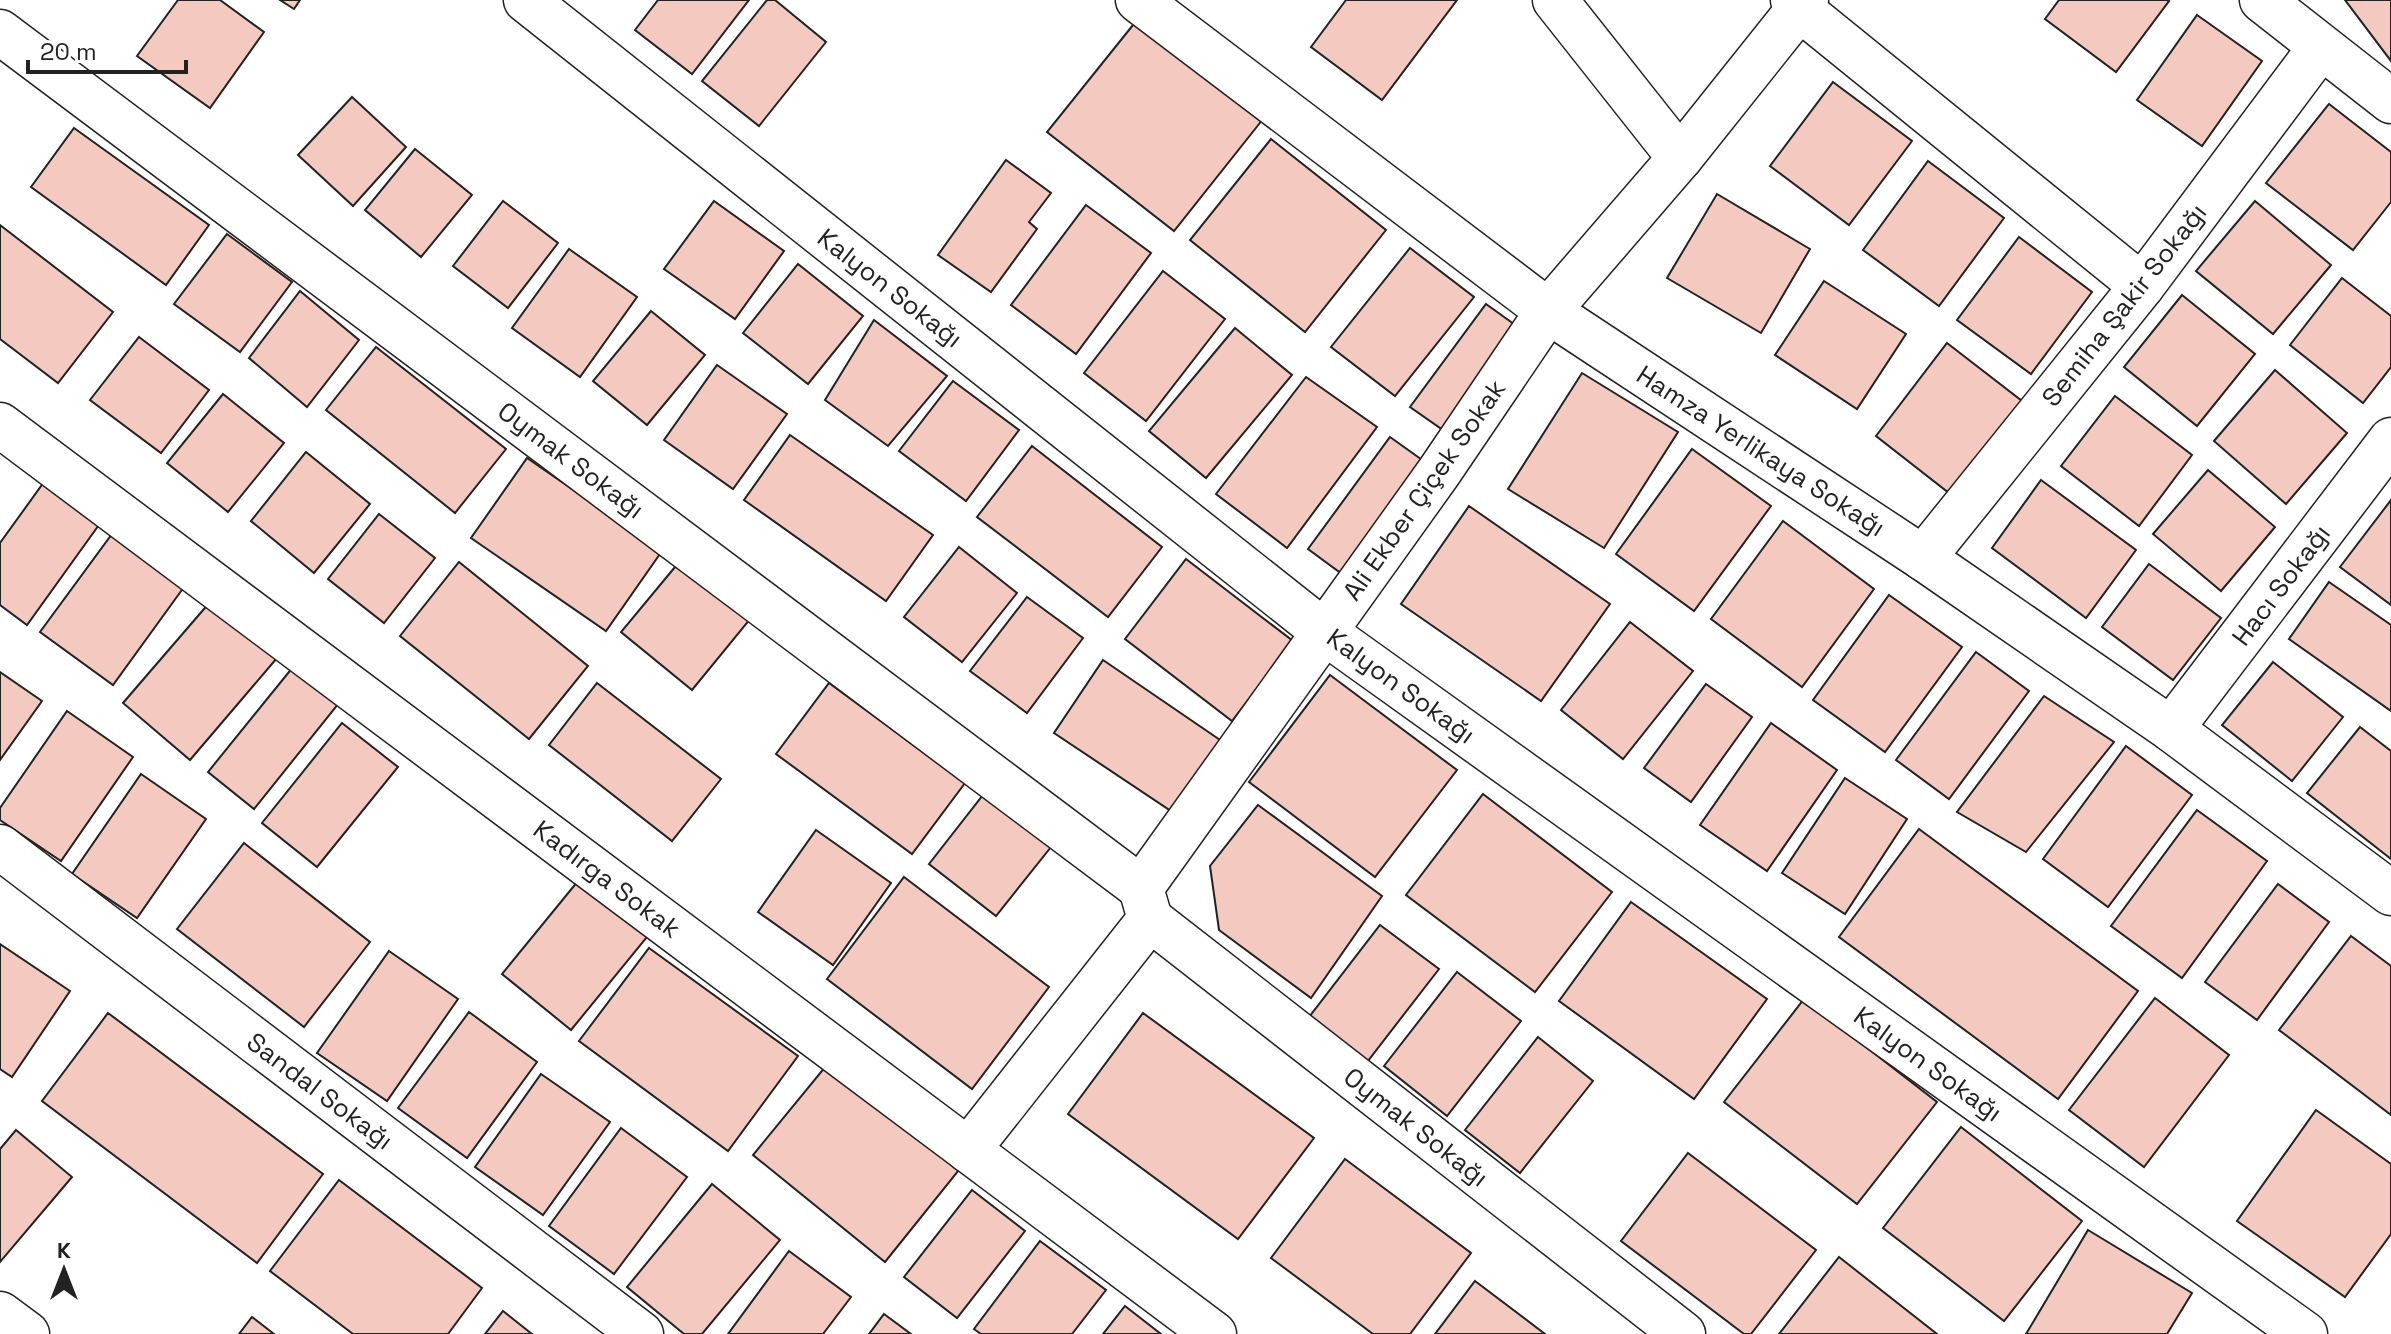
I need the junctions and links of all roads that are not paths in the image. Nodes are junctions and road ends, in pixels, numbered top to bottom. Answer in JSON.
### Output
{"nodes":[{"id":1,"x":526,"y":0,"type":"edge"},
{"id":2,"x":1138,"y":0,"type":"edge"},
{"id":3,"x":1555,"y":0,"type":"edge"},
{"id":4,"x":2262,"y":0,"type":"edge"},
{"id":5,"x":1799,"y":3,"type":"edge"},
{"id":6,"x":0,"y":32,"type":"edge"},
{"id":7,"x":2320,"y":48,"type":"junction"},
{"id":8,"x":2391,"y":101,"type":"edge"},
{"id":9,"x":1680,"y":158,"type":"junction"},
{"id":10,"x":2142,"y":286,"type":"junction"},
{"id":11,"x":1548,"y":311,"type":"junction"},
{"id":12,"x":0,"y":425,"type":"edge"},
{"id":13,"x":2391,"y":440,"type":"edge"},
{"id":14,"x":1923,"y":558,"type":"junction"},
{"id":15,"x":1323,"y":631,"type":"junction"},
{"id":16,"x":2171,"y":729,"type":"junction"},
{"id":17,"x":0,"y":847,"type":"edge"},
{"id":18,"x":2391,"y":893,"type":"edge"},
{"id":19,"x":1146,"y":903,"type":"junction"},
{"id":20,"x":968,"y":1150,"type":"junction"},
{"id":21,"x":0,"y":1314,"type":"edge"},
{"id":22,"x":27,"y":1334,"type":"edge"},
{"id":23,"x":641,"y":1334,"type":"edge"},
{"id":24,"x":1214,"y":1334,"type":"edge"},
{"id":25,"x":1683,"y":1334,"type":"edge"},
{"id":26,"x":2305,"y":1334,"type":"edge"}],
"edges":[{"from":1,"to":15,"type":"street","name":"Kalyon Sokağı"},
{"from":2,"to":11,"type":"street","name":"Hamza Yerlikaya Sokağı"},
{"from":3,"to":9,"type":"street"},
{"from":4,"to":7,"type":"street"},
{"from":5,"to":9,"type":"street","name":"Ali Ekber Çiçek Sokak"},
{"from":5,"to":10,"type":"street"},
{"from":6,"to":19,"type":"street","name":"Oymak Sokağı"},
{"from":7,"to":8,"type":"street"},
{"from":7,"to":10,"type":"street","name":"Semiha Şakir Sokağı"},
{"from":9,"to":11,"type":"street","name":"Ali Ekber Çiçek Sokak"},
{"from":10,"to":14,"type":"street","name":"Semiha Şakir Sokağı"},
{"from":11,"to":14,"type":"street","name":"Hamza Yerlikaya Sokağı"},
{"from":11,"to":15,"type":"street","name":"Ali Ekber Çiçek Sokak"},
{"from":12,"to":20,"type":"street","name":"Kadırga Sokak"},
{"from":13,"to":16,"type":"street","name":"Hacı Sokağı"},
{"from":14,"to":16,"type":"street","name":"Hamza Yerlikaya Sokağı"},
{"from":15,"to":19,"type":"street","name":"Ali Ekber Çiçek Sokak"},
{"from":15,"to":26,"type":"street","name":"Kalyon Sokağı"},
{"from":16,"to":18,"type":"street","name":"Hamza Yerlikaya Sokağı"},
{"from":17,"to":23,"type":"street","name":"Sandal Sokağı"},
{"from":19,"to":20,"type":"street","name":"Ali Ekber Çiçek Sokak"},
{"from":19,"to":25,"type":"street","name":"Oymak Sokağı"},
{"from":20,"to":24,"type":"street","name":"Kadırga Sokak"},
{"from":21,"to":22,"type":"street"}]}
